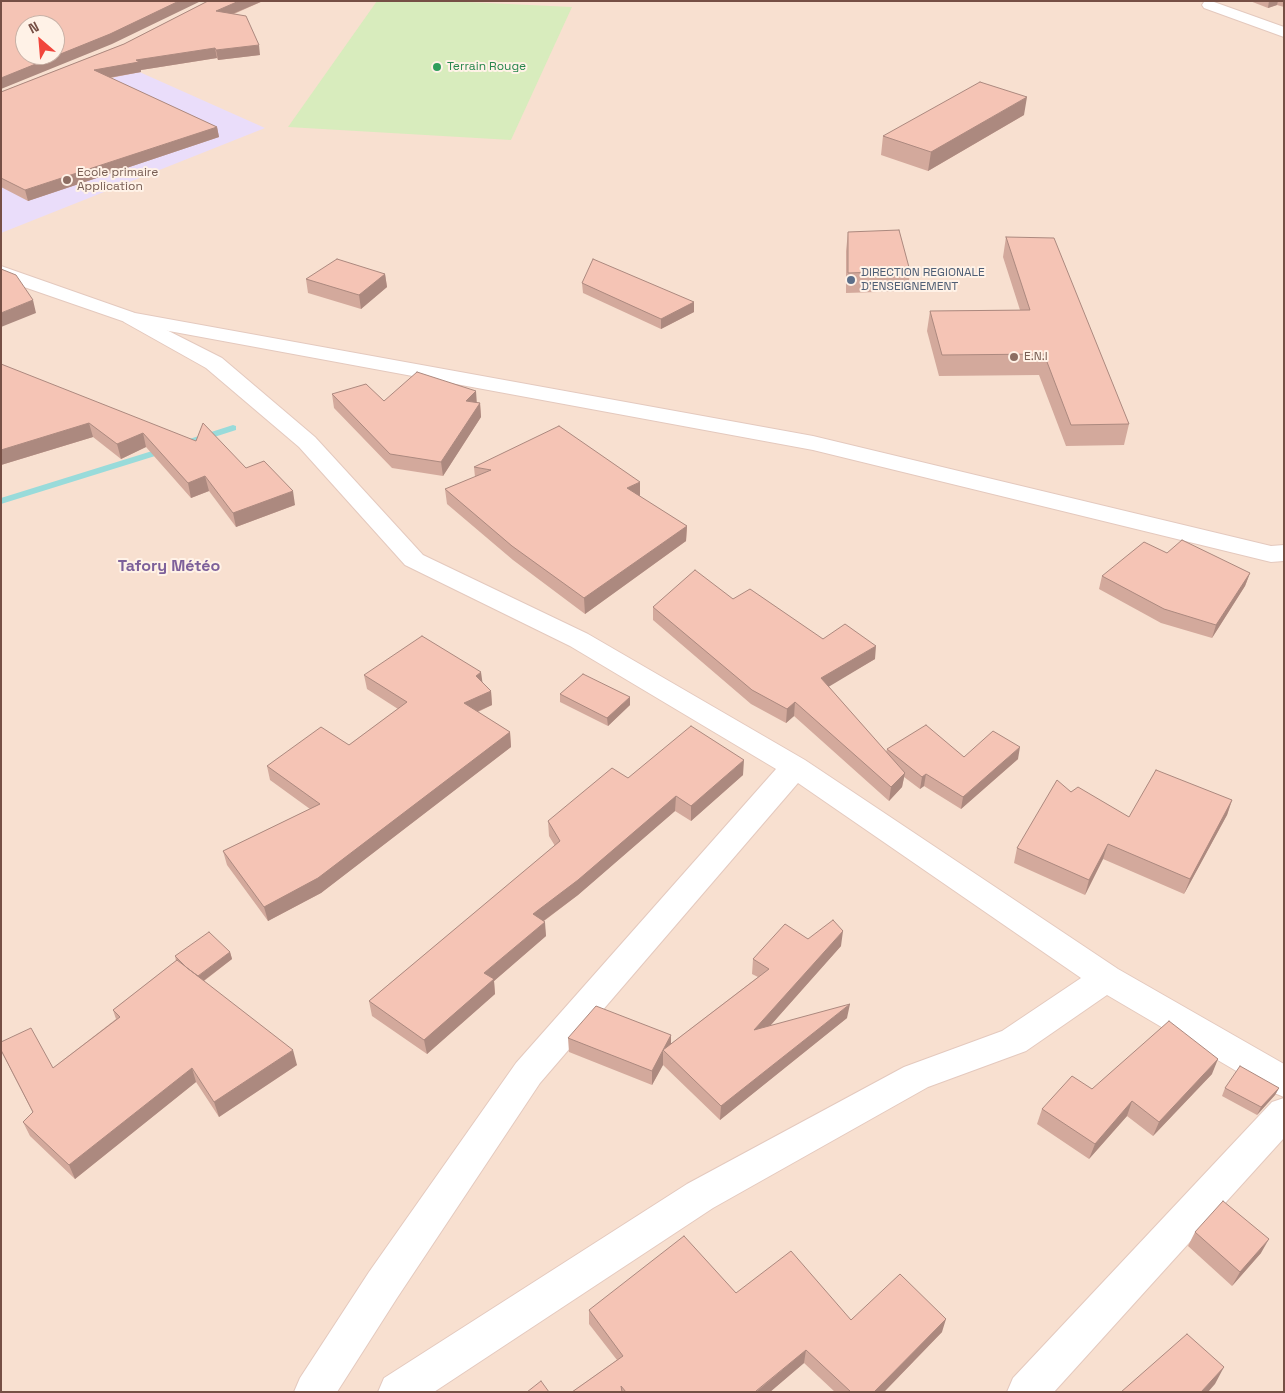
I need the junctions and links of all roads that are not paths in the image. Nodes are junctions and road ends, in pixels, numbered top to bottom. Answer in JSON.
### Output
{"nodes":[{"id":1,"x":1209,"y":5,"type":"dead end"},
{"id":2,"x":1284,"y":32,"type":"edge"},
{"id":3,"x":1,"y":272,"type":"edge"},
{"id":4,"x":131,"y":318,"type":"junction"},
{"id":5,"x":1284,"y":553,"type":"edge"},
{"id":6,"x":795,"y":767,"type":"junction"},
{"id":7,"x":1106,"y":978,"type":"junction"},
{"id":8,"x":1284,"y":1082,"type":"edge"},
{"id":9,"x":1284,"y":1113,"type":"edge"},
{"id":10,"x":314,"y":1392,"type":"edge"},
{"id":11,"x":398,"y":1392,"type":"edge"},
{"id":12,"x":1027,"y":1392,"type":"edge"}],
"edges":[{"from":1,"to":2,"type":"street"},
{"from":3,"to":4,"type":"street"},
{"from":4,"to":5,"type":"street"},
{"from":4,"to":6,"type":"street"},
{"from":6,"to":7,"type":"street"},
{"from":6,"to":10,"type":"street"},
{"from":7,"to":8,"type":"street"},
{"from":7,"to":11,"type":"street"},
{"from":9,"to":12,"type":"street"}]}
